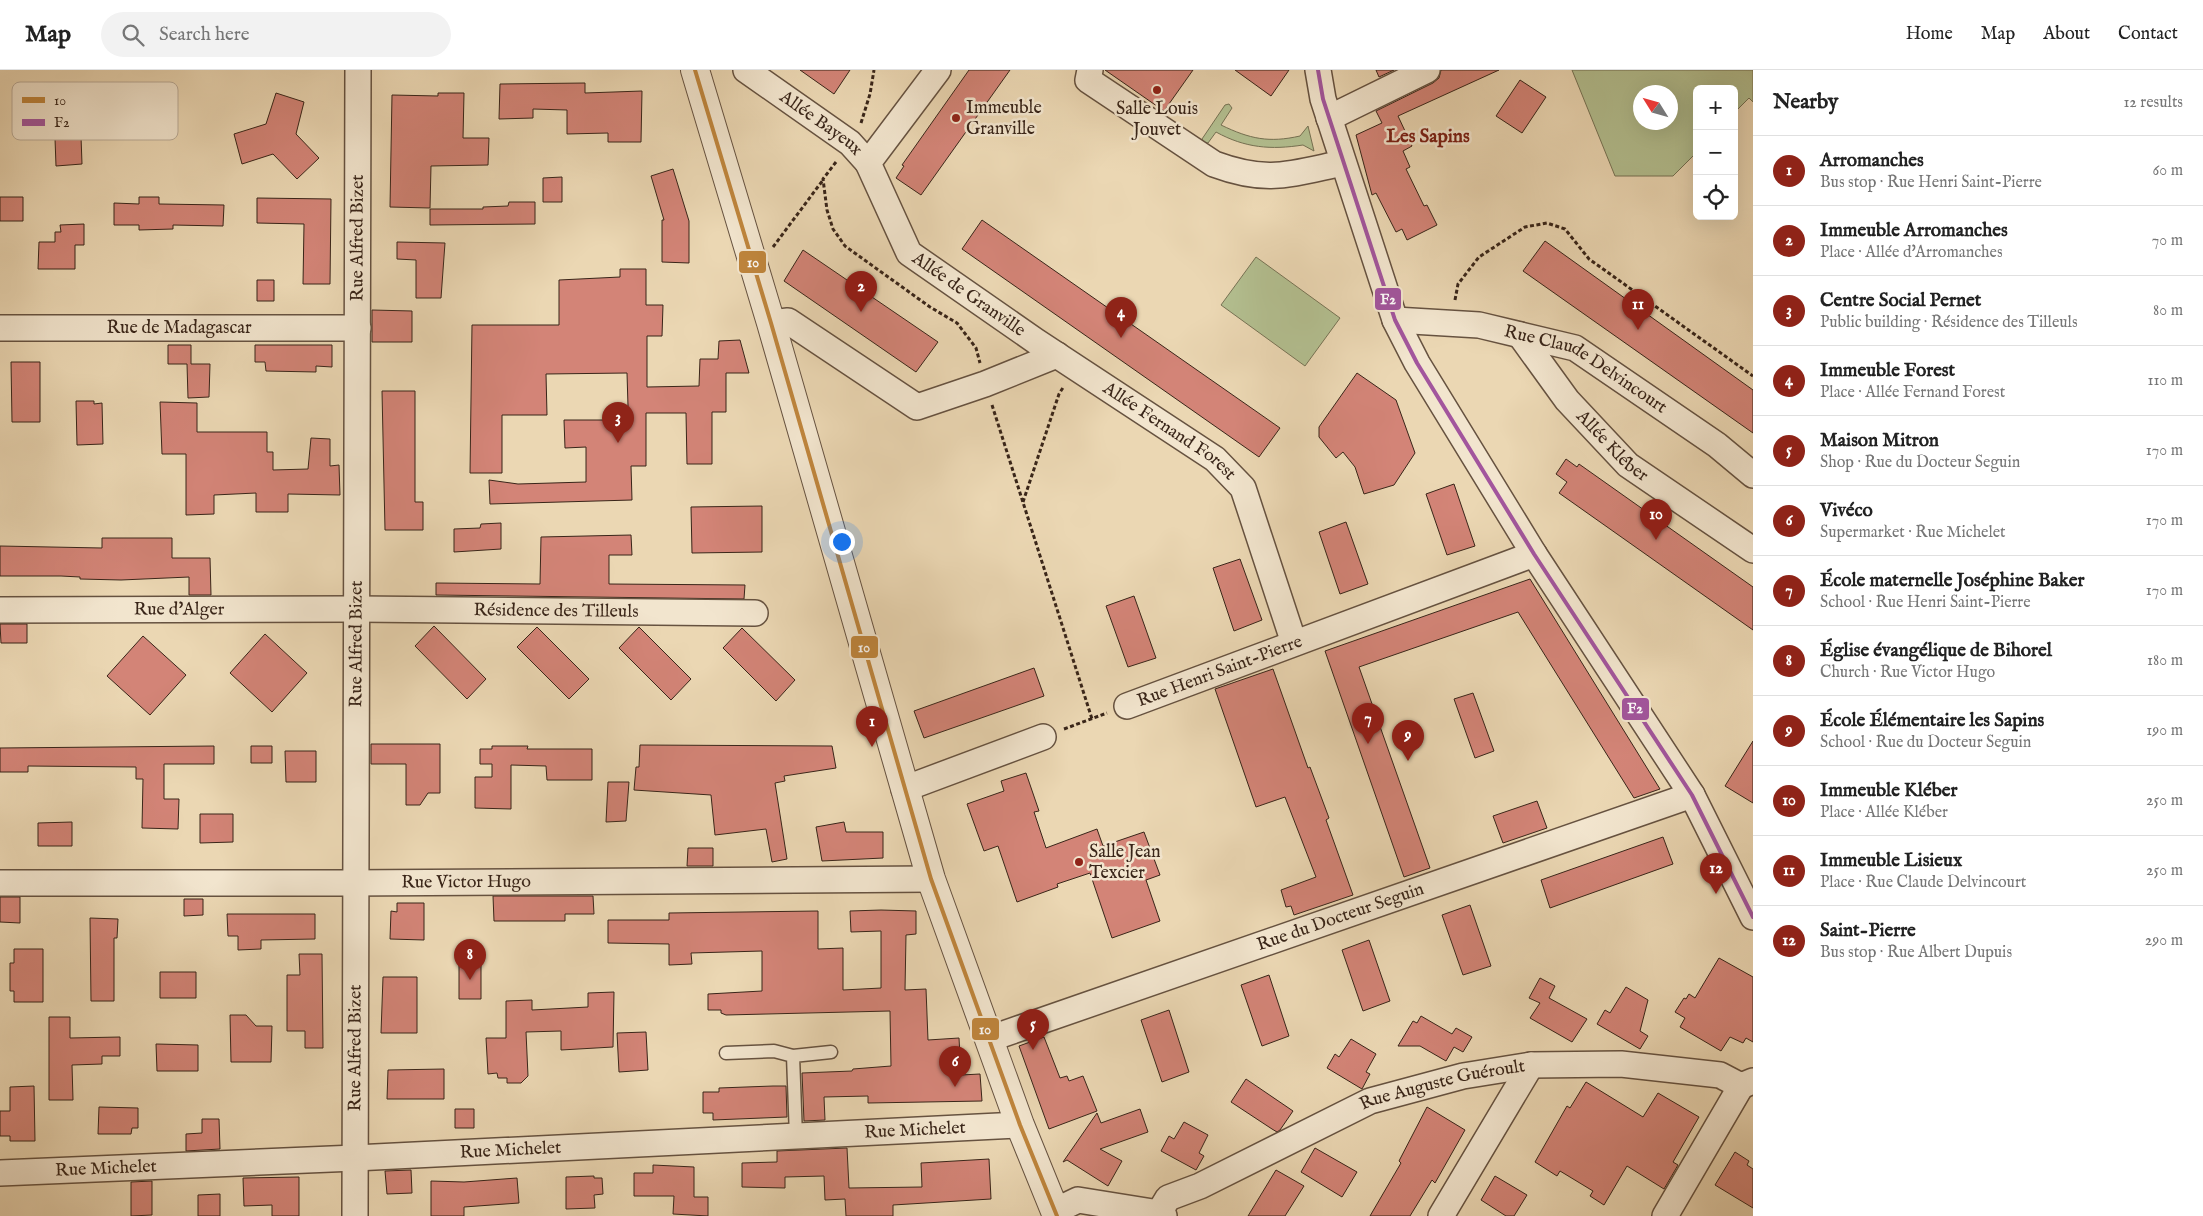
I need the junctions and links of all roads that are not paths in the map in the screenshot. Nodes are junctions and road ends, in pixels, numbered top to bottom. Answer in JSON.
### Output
{"nodes":[{"id":1,"x":358,"y":70,"type":"edge"},
{"id":2,"x":695,"y":70,"type":"edge"},
{"id":3,"x":746,"y":70,"type":"edge"},
{"id":4,"x":938,"y":70,"type":"edge"},
{"id":5,"x":1090,"y":70,"type":"edge"},
{"id":6,"x":1318,"y":70,"type":"edge"},
{"id":7,"x":1427,"y":70,"type":"edge"},
{"id":8,"x":1329,"y":118,"type":"junction"},
{"id":9,"x":868,"y":163,"type":"junction"},
{"id":10,"x":1343,"y":163,"type":"junction"},
{"id":11,"x":1395,"y":320,"type":"junction"},
{"id":12,"x":771,"y":323,"type":"junction"},
{"id":13,"x":0,"y":328,"type":"edge"},
{"id":14,"x":358,"y":328,"type":"junction"},
{"id":15,"x":1520,"y":335,"type":"junction"},
{"id":16,"x":1066,"y":362,"type":"junction"},
{"id":17,"x":1753,"y":475,"type":"edge"},
{"id":18,"x":1753,"y":550,"type":"edge"},
{"id":19,"x":1534,"y":554,"type":"junction"},
{"id":20,"x":357,"y":609,"type":"junction"},
{"id":21,"x":0,"y":610,"type":"edge"},
{"id":22,"x":755,"y":613,"type":"dead end"},
{"id":23,"x":1294,"y":643,"type":"junction"},
{"id":24,"x":1127,"y":706,"type":"road end"},
{"id":25,"x":1043,"y":737,"type":"road end"},
{"id":26,"x":904,"y":789,"type":"junction"},
{"id":27,"x":1692,"y":795,"type":"junction"},
{"id":28,"x":931,"y":879,"type":"junction"},
{"id":29,"x":0,"y":883,"type":"edge"},
{"id":30,"x":356,"y":883,"type":"junction"},
{"id":31,"x":1753,"y":917,"type":"edge"},
{"id":32,"x":989,"y":1039,"type":"junction"},
{"id":33,"x":831,"y":1052,"type":"dead end"},
{"id":34,"x":726,"y":1053,"type":"dead end"},
{"id":35,"x":793,"y":1056,"type":"junction"},
{"id":36,"x":1532,"y":1064,"type":"junction"},
{"id":37,"x":1747,"y":1084,"type":"edge"},
{"id":38,"x":1020,"y":1125,"type":"junction"},
{"id":39,"x":796,"y":1137,"type":"junction"},
{"id":40,"x":355,"y":1158,"type":"junction"},
{"id":41,"x":0,"y":1173,"type":"edge"},
{"id":42,"x":1050,"y":1210,"type":"edge"},
{"id":43,"x":1162,"y":1214,"type":"edge"},
{"id":44,"x":355,"y":1216,"type":"edge"},
{"id":45,"x":1441,"y":1216,"type":"edge"},
{"id":46,"x":1665,"y":1216,"type":"edge"}],
"edges":[{"from":1,"to":14,"type":"street","name":"Rue Alfred Bizet"},
{"from":2,"to":12,"type":"street"},
{"from":3,"to":9,"type":"street","name":"Allée Bayeux"},
{"from":4,"to":9,"type":"street"},
{"from":5,"to":10,"type":"street"},
{"from":6,"to":8,"type":"street"},
{"from":7,"to":8,"type":"street"},
{"from":8,"to":10,"type":"street"},
{"from":9,"to":16,"type":"street","name":"Allée de Granville"},
{"from":10,"to":11,"type":"street"},
{"from":11,"to":15,"type":"street","name":"Rue Claude Delvincourt"},
{"from":11,"to":19,"type":"street"},
{"from":12,"to":16,"type":"street"},
{"from":12,"to":26,"type":"street"},
{"from":13,"to":14,"type":"street","name":"Rue de Madagascar"},
{"from":14,"to":20,"type":"street","name":"Rue Alfred Bizet"},
{"from":15,"to":17,"type":"street","name":"Rue Claude Delvincourt"},
{"from":15,"to":18,"type":"street","name":"Allée Kléber"},
{"from":16,"to":23,"type":"street","name":"Allée Fernand Forest"},
{"from":19,"to":23,"type":"street","name":"Rue Henri Saint-Pierre"},
{"from":19,"to":27,"type":"street"},
{"from":20,"to":21,"type":"street","name":"Rue d'Alger"},
{"from":20,"to":22,"type":"street","name":"Résidence des Tilleuls"},
{"from":20,"to":30,"type":"street","name":"Rue Alfred Bizet"},
{"from":23,"to":24,"type":"street","name":"Rue Henri Saint-Pierre"},
{"from":25,"to":26,"type":"street"},
{"from":26,"to":28,"type":"street"},
{"from":27,"to":31,"type":"street"},
{"from":27,"to":32,"type":"street","name":"Rue du Docteur Seguin"},
{"from":28,"to":30,"type":"street","name":"Rue Victor Hugo"},
{"from":28,"to":32,"type":"street"},
{"from":29,"to":30,"type":"street","name":"Rue Victor Hugo"},
{"from":30,"to":40,"type":"street","name":"Rue Alfred Bizet"},
{"from":32,"to":38,"type":"street"},
{"from":33,"to":35,"type":"lane"},
{"from":34,"to":35,"type":"lane"},
{"from":35,"to":39,"type":"lane"},
{"from":36,"to":37,"type":"street","name":"Rue Auguste Guéroult"},
{"from":36,"to":43,"type":"street","name":"Rue Auguste Guéroult"},
{"from":36,"to":45,"type":"street"},
{"from":37,"to":46,"type":"street"},
{"from":38,"to":39,"type":"street","name":"Rue Michelet"},
{"from":38,"to":42,"type":"street"},
{"from":39,"to":40,"type":"street","name":"Rue Michelet"},
{"from":40,"to":41,"type":"street","name":"Rue Michelet"},
{"from":40,"to":44,"type":"street","name":"Rue Alfred Bizet"},
{"from":42,"to":43,"type":"street"}]}
